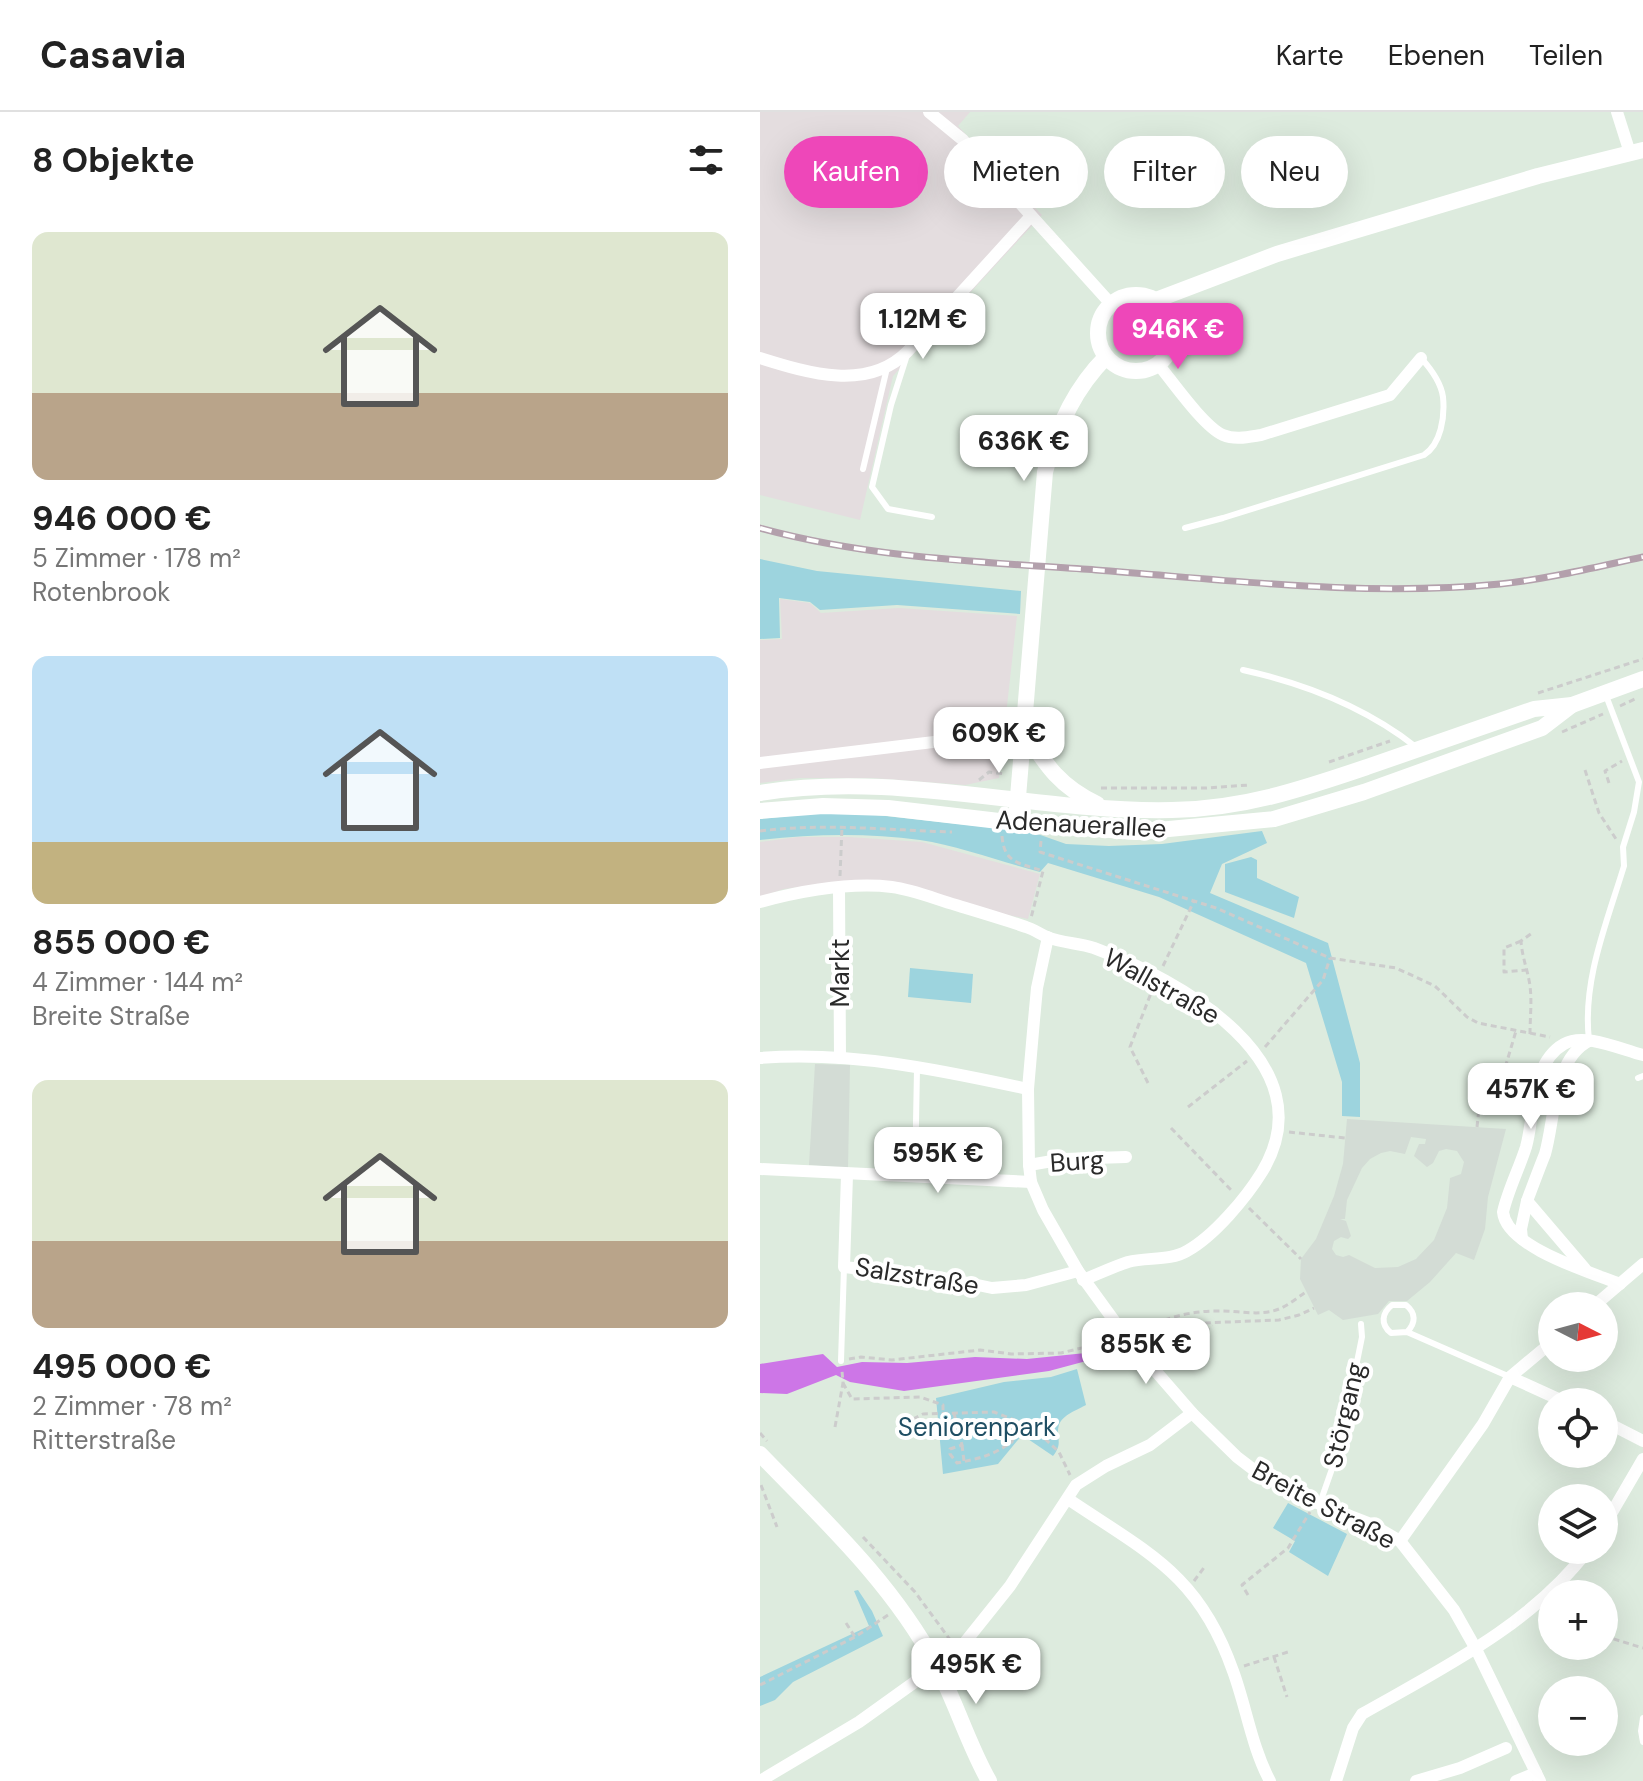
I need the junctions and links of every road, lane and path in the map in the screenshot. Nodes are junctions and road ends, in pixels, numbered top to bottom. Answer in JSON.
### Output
{"nodes":[{"id":1,"x":929,"y":112,"type":"edge"},
{"id":2,"x":1617,"y":112,"type":"edge"},
{"id":3,"x":1636,"y":151,"type":"edge"},
{"id":4,"x":1031,"y":216,"type":"junction"},
{"id":5,"x":1156,"y":300,"type":"junction"},
{"id":6,"x":1111,"y":304,"type":"junction"},
{"id":7,"x":908,"y":351,"type":"junction"},
{"id":8,"x":1106,"y":357,"type":"junction"},
{"id":9,"x":760,"y":358,"type":"edge"},
{"id":10,"x":1421,"y":358,"type":"joint"},
{"id":11,"x":1158,"y":364,"type":"junction"},
{"id":12,"x":887,"y":368,"type":"junction"},
{"id":13,"x":863,"y":469,"type":"dead end"},
{"id":14,"x":932,"y":517,"type":"dead end"},
{"id":15,"x":1185,"y":528,"type":"dead end"},
{"id":16,"x":1643,"y":659,"type":"edge"},
{"id":17,"x":1243,"y":670,"type":"dead end"},
{"id":18,"x":1643,"y":679,"type":"edge"},
{"id":19,"x":1536,"y":693,"type":"dead end"},
{"id":20,"x":1605,"y":693,"type":"junction"},
{"id":21,"x":1572,"y":705,"type":"junction"},
{"id":22,"x":1024,"y":731,"type":"junction"},
{"id":23,"x":1403,"y":737,"type":"junction"},
{"id":24,"x":1419,"y":749,"type":"junction"},
{"id":25,"x":1630,"y":758,"type":"junction"},
{"id":26,"x":760,"y":763,"type":"edge"},
{"id":27,"x":1318,"y":766,"type":"dead end"},
{"id":28,"x":1585,"y":770,"type":"dead end"},
{"id":29,"x":1609,"y":783,"type":"dead end"},
{"id":30,"x":1252,"y":784,"type":"dead end"},
{"id":31,"x":1097,"y":788,"type":"dead end"},
{"id":32,"x":760,"y":793,"type":"edge"},
{"id":33,"x":1018,"y":802,"type":"junction"},
{"id":34,"x":1103,"y":807,"type":"junction"},
{"id":35,"x":760,"y":811,"type":"edge"},
{"id":36,"x":1016,"y":823,"type":"junction"},
{"id":37,"x":842,"y":827,"type":"junction"},
{"id":38,"x":760,"y":831,"type":"edge"},
{"id":39,"x":963,"y":833,"type":"dead end"},
{"id":40,"x":1002,"y":836,"type":"dead end"},
{"id":41,"x":1041,"y":840,"type":"dead end"},
{"id":42,"x":1623,"y":847,"type":"junction"},
{"id":43,"x":839,"y":888,"type":"junction"},
{"id":44,"x":1194,"y":901,"type":"junction"},
{"id":45,"x":760,"y":902,"type":"edge"},
{"id":46,"x":1029,"y":928,"type":"junction"},
{"id":47,"x":1532,"y":933,"type":"dead end"},
{"id":48,"x":1048,"y":937,"type":"junction"},
{"id":49,"x":1521,"y":941,"type":"junction"},
{"id":50,"x":1330,"y":958,"type":"junction"},
{"id":51,"x":1526,"y":970,"type":"junction"},
{"id":52,"x":1157,"y":978,"type":"junction"},
{"id":53,"x":1516,"y":1031,"type":"junction"},
{"id":54,"x":1530,"y":1035,"type":"junction"},
{"id":55,"x":1562,"y":1039,"type":"dead end"},
{"id":56,"x":1589,"y":1041,"type":"junction"},
{"id":57,"x":1258,"y":1054,"type":"junction"},
{"id":58,"x":1643,"y":1055,"type":"edge"},
{"id":59,"x":760,"y":1058,"type":"edge"},
{"id":60,"x":840,"y":1058,"type":"junction"},
{"id":61,"x":917,"y":1065,"type":"junction"},
{"id":62,"x":1148,"y":1083,"type":"dead end"},
{"id":63,"x":1028,"y":1089,"type":"junction"},
{"id":64,"x":1188,"y":1107,"type":"dead end"},
{"id":65,"x":1477,"y":1127,"type":"dead end"},
{"id":66,"x":1171,"y":1128,"type":"dead end"},
{"id":67,"x":1277,"y":1131,"type":"junction"},
{"id":68,"x":1345,"y":1138,"type":"dead end"},
{"id":69,"x":1126,"y":1157,"type":"dead end"},
{"id":70,"x":1029,"y":1165,"type":"junction"},
{"id":71,"x":760,"y":1169,"type":"edge"},
{"id":72,"x":847,"y":1175,"type":"junction"},
{"id":73,"x":915,"y":1176,"type":"junction"},
{"id":74,"x":1222,"y":1181,"type":"dead end"},
{"id":75,"x":1031,"y":1182,"type":"junction"},
{"id":76,"x":1241,"y":1201,"type":"junction"},
{"id":77,"x":1527,"y":1201,"type":"junction"},
{"id":78,"x":1522,"y":1239,"type":"junction"},
{"id":79,"x":1301,"y":1259,"type":"dead end"},
{"id":80,"x":1643,"y":1264,"type":"edge"},
{"id":81,"x":844,"y":1267,"type":"junction"},
{"id":82,"x":1588,"y":1271,"type":"junction"},
{"id":83,"x":1080,"y":1276,"type":"junction"},
{"id":84,"x":1620,"y":1284,"type":"junction"},
{"id":85,"x":1306,"y":1292,"type":"dead end"},
{"id":86,"x":1611,"y":1292,"type":"edge"},
{"id":87,"x":1314,"y":1308,"type":"dead end"},
{"id":88,"x":1213,"y":1324,"type":"junction"},
{"id":89,"x":1361,"y":1324,"type":"dead end"},
{"id":90,"x":1140,"y":1330,"type":"dead end"},
{"id":91,"x":1407,"y":1332,"type":"junction"},
{"id":92,"x":1126,"y":1337,"type":"junction"},
{"id":93,"x":1538,"y":1354,"type":"edge"},
{"id":94,"x":1143,"y":1355,"type":"junction"},
{"id":95,"x":841,"y":1361,"type":"joint"},
{"id":96,"x":1159,"y":1373,"type":"junction"},
{"id":97,"x":1510,"y":1377,"type":"junction"},
{"id":98,"x":1538,"y":1390,"type":"edge"},
{"id":99,"x":943,"y":1413,"type":"junction"},
{"id":100,"x":954,"y":1413,"type":"junction"},
{"id":101,"x":1192,"y":1413,"type":"junction"},
{"id":102,"x":913,"y":1419,"type":"dead end"},
{"id":103,"x":1017,"y":1421,"type":"junction"},
{"id":104,"x":835,"y":1427,"type":"dead end"},
{"id":105,"x":1618,"y":1428,"type":"edge"},
{"id":106,"x":1643,"y":1441,"type":"edge"},
{"id":107,"x":962,"y":1445,"type":"junction"},
{"id":108,"x":760,"y":1454,"type":"edge"},
{"id":109,"x":1643,"y":1459,"type":"edge"},
{"id":110,"x":964,"y":1461,"type":"junction"},
{"id":111,"x":761,"y":1485,"type":"edge"},
{"id":112,"x":1076,"y":1485,"type":"junction"},
{"id":113,"x":1068,"y":1499,"type":"junction"},
{"id":114,"x":1618,"y":1502,"type":"edge"},
{"id":115,"x":1318,"y":1503,"type":"junction"},
{"id":116,"x":777,"y":1527,"type":"dead end"},
{"id":117,"x":1400,"y":1541,"type":"junction"},
{"id":118,"x":1575,"y":1564,"type":"edge"},
{"id":119,"x":1206,"y":1565,"type":"dead end"},
{"id":120,"x":1189,"y":1588,"type":"junction"},
{"id":121,"x":1248,"y":1595,"type":"dead end"},
{"id":122,"x":898,"y":1608,"type":"junction"},
{"id":123,"x":846,"y":1623,"type":"dead end"},
{"id":124,"x":855,"y":1637,"type":"junction"},
{"id":125,"x":1618,"y":1640,"type":"edge"},
{"id":126,"x":1643,"y":1648,"type":"edge"},
{"id":127,"x":1476,"y":1649,"type":"junction"},
{"id":128,"x":1291,"y":1651,"type":"dead end"},
{"id":129,"x":1274,"y":1657,"type":"junction"},
{"id":130,"x":936,"y":1665,"type":"junction"},
{"id":131,"x":1233,"y":1670,"type":"junction"},
{"id":132,"x":760,"y":1685,"type":"edge"},
{"id":133,"x":1287,"y":1697,"type":"dead end"},
{"id":134,"x":1643,"y":1718,"type":"edge"},
{"id":135,"x":1643,"y":1742,"type":"edge"},
{"id":136,"x":1506,"y":1748,"type":"dead end"},
{"id":137,"x":1538,"y":1777,"type":"edge"},
{"id":138,"x":760,"y":1781,"type":"edge"},
{"id":139,"x":989,"y":1781,"type":"edge"},
{"id":140,"x":1270,"y":1781,"type":"edge"},
{"id":141,"x":1336,"y":1781,"type":"edge"},
{"id":142,"x":1416,"y":1781,"type":"edge"},
{"id":143,"x":1516,"y":1781,"type":"edge"}],
"edges":[{"from":1,"to":4,"type":"street"},
{"from":2,"to":3,"type":"street"},
{"from":3,"to":5,"type":"main road"},
{"from":4,"to":6,"type":"street"},
{"from":4,"to":7,"type":"street"},
{"from":5,"to":6,"type":"main road"},
{"from":5,"to":11,"type":"main road"},
{"from":6,"to":8,"type":"main road"},
{"from":7,"to":12,"type":"street"},
{"from":7,"to":14,"type":"lane"},
{"from":8,"to":11,"type":"main road"},
{"from":8,"to":22,"type":"main road"},
{"from":9,"to":12,"type":"street"},
{"from":10,"to":11,"type":"street"},
{"from":10,"to":15,"type":"lane"},
{"from":12,"to":13,"type":"lane"},
{"from":16,"to":19,"type":"path"},
{"from":17,"to":23,"type":"lane"},
{"from":18,"to":20,"type":"main road","name":"Adenauerallee"},
{"from":20,"to":21,"type":"main road","name":"Adenauerallee"},
{"from":20,"to":25,"type":"lane"},
{"from":21,"to":24,"type":"main road","name":"Adenauerallee"},
{"from":21,"to":36,"type":"main road","name":"Adenauerallee"},
{"from":22,"to":26,"type":"street"},
{"from":22,"to":33,"type":"main road"},
{"from":22,"to":34,"type":"main road"},
{"from":23,"to":24,"type":"lane"},
{"from":23,"to":27,"type":"path"},
{"from":24,"to":34,"type":"main road","name":"Adenauerallee"},
{"from":25,"to":29,"type":"path"},
{"from":25,"to":42,"type":"lane"},
{"from":28,"to":42,"type":"path"},
{"from":30,"to":31,"type":"path"},
{"from":32,"to":33,"type":"main road","name":"Adenauerallee"},
{"from":33,"to":34,"type":"main road","name":"Adenauerallee"},
{"from":33,"to":36,"type":"main road"},
{"from":35,"to":36,"type":"main road","name":"Adenauerallee"},
{"from":37,"to":38,"type":"path"},
{"from":37,"to":39,"type":"path"},
{"from":37,"to":43,"type":"path"},
{"from":40,"to":46,"type":"path"},
{"from":41,"to":44,"type":"path"},
{"from":42,"to":56,"type":"lane"},
{"from":43,"to":45,"type":"street","name":"Wallstraße"},
{"from":43,"to":46,"type":"street","name":"Wallstraße"},
{"from":43,"to":60,"type":"street","name":"Markt"},
{"from":44,"to":50,"type":"path"},
{"from":44,"to":52,"type":"path"},
{"from":46,"to":48,"type":"street","name":"Wallstraße"},
{"from":47,"to":49,"type":"path"},
{"from":48,"to":52,"type":"street","name":"Wallstraße"},
{"from":48,"to":63,"type":"street","name":"Breite Straße"},
{"from":49,"to":51,"type":"path"},
{"from":49,"to":51,"type":"path"},
{"from":50,"to":53,"type":"path"},
{"from":50,"to":57,"type":"path"},
{"from":51,"to":54,"type":"path"},
{"from":52,"to":57,"type":"street","name":"Wallstraße"},
{"from":52,"to":62,"type":"path"},
{"from":53,"to":54,"type":"path"},
{"from":53,"to":65,"type":"path"},
{"from":54,"to":55,"type":"path"},
{"from":56,"to":58,"type":"street"},
{"from":56,"to":77,"type":"street"},
{"from":56,"to":78,"type":"street"},
{"from":57,"to":64,"type":"path"},
{"from":57,"to":67,"type":"street","name":"Wallstraße"},
{"from":59,"to":60,"type":"street"},
{"from":60,"to":61,"type":"street"},
{"from":61,"to":63,"type":"street"},
{"from":61,"to":73,"type":"lane"},
{"from":63,"to":70,"type":"street","name":"Breite Straße"},
{"from":66,"to":74,"type":"path"},
{"from":67,"to":68,"type":"path"},
{"from":67,"to":76,"type":"street","name":"Wallstraße"},
{"from":69,"to":70,"type":"street","name":"Burg"},
{"from":70,"to":75,"type":"street","name":"Breite Straße"},
{"from":71,"to":72,"type":"street"},
{"from":72,"to":73,"type":"street"},
{"from":72,"to":81,"type":"street","name":"Salzstraße"},
{"from":73,"to":75,"type":"street"},
{"from":75,"to":83,"type":"street","name":"Breite Straße"},
{"from":76,"to":79,"type":"path"},
{"from":76,"to":83,"type":"street","name":"Wallstraße"},
{"from":77,"to":78,"type":"street"},
{"from":77,"to":82,"type":"street"},
{"from":78,"to":82,"type":"street"},
{"from":80,"to":84,"type":"street"},
{"from":81,"to":83,"type":"street","name":"Salzstraße"},
{"from":81,"to":95,"type":"lane"},
{"from":82,"to":84,"type":"street"},
{"from":83,"to":92,"type":"street","name":"Breite Straße"},
{"from":84,"to":86,"type":"street"},
{"from":85,"to":90,"type":"path"},
{"from":87,"to":88,"type":"path"},
{"from":88,"to":94,"type":"path"},
{"from":88,"to":96,"type":"path"},
{"from":89,"to":115,"type":"lane","name":"Störgang"},
{"from":91,"to":91,"type":"lane"},
{"from":91,"to":97,"type":"lane"},
{"from":92,"to":94,"type":"street","name":"Breite Straße"},
{"from":92,"to":95,"type":"path"},
{"from":93,"to":97,"type":"street"},
{"from":94,"to":96,"type":"street","name":"Breite Straße"},
{"from":96,"to":101,"type":"street","name":"Breite Straße"},
{"from":97,"to":98,"type":"street"},
{"from":97,"to":117,"type":"street"},
{"from":99,"to":100,"type":"path"},
{"from":99,"to":102,"type":"path"},
{"from":99,"to":104,"type":"path"},
{"from":100,"to":103,"type":"path"},
{"from":100,"to":107,"type":"path"},
{"from":101,"to":112,"type":"street"},
{"from":101,"to":115,"type":"street","name":"Breite Straße"},
{"from":103,"to":110,"type":"path"},
{"from":103,"to":112,"type":"path"},
{"from":105,"to":106,"type":"street"},
{"from":107,"to":110,"type":"path"},
{"from":107,"to":110,"type":"path"},
{"from":108,"to":122,"type":"main road"},
{"from":109,"to":114,"type":"street"},
{"from":111,"to":116,"type":"path"},
{"from":112,"to":113,"type":"street"},
{"from":113,"to":120,"type":"street"},
{"from":113,"to":130,"type":"street"},
{"from":115,"to":117,"type":"street","name":"Breite Straße"},
{"from":115,"to":121,"type":"path"},
{"from":117,"to":127,"type":"street","name":"Breite Straße"},
{"from":118,"to":127,"type":"street"},
{"from":119,"to":120,"type":"path"},
{"from":120,"to":131,"type":"street"},
{"from":122,"to":124,"type":"path"},
{"from":122,"to":130,"type":"main road"},
{"from":123,"to":124,"type":"path"},
{"from":124,"to":132,"type":"path"},
{"from":125,"to":126,"type":"path"},
{"from":127,"to":137,"type":"street","name":"Breite Straße"},
{"from":127,"to":141,"type":"street"},
{"from":128,"to":129,"type":"path"},
{"from":129,"to":131,"type":"path"},
{"from":129,"to":133,"type":"path"},
{"from":130,"to":138,"type":"street"},
{"from":130,"to":139,"type":"main road"},
{"from":131,"to":140,"type":"street"},
{"from":134,"to":135,"type":"lane"},
{"from":136,"to":142,"type":"street"},
{"from":137,"to":143,"type":"street"}]}
